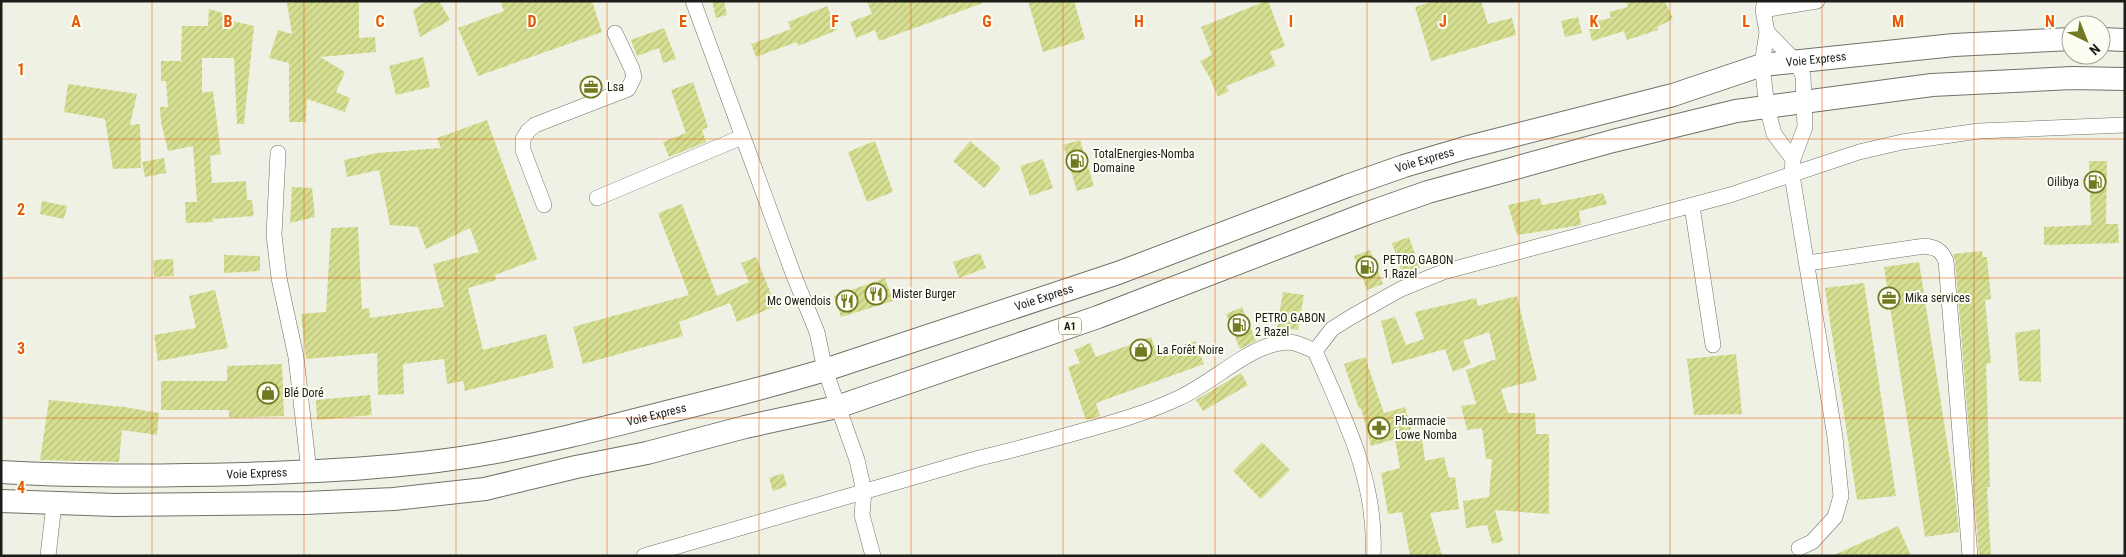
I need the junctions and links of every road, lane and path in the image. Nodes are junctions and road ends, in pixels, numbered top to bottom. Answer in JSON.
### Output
{"nodes":[{"id":1,"x":693,"y":1,"type":"edge"},
{"id":2,"x":1817,"y":1,"type":"edge"},
{"id":3,"x":1764,"y":6,"type":"edge"},
{"id":4,"x":1767,"y":32,"type":"junction"},
{"id":5,"x":615,"y":33,"type":"dead end"},
{"id":6,"x":2111,"y":39,"type":"edge"},
{"id":7,"x":2061,"y":40,"type":"edge"},
{"id":8,"x":2125,"y":40,"type":"edge"},
{"id":9,"x":1797,"y":63,"type":"junction"},
{"id":10,"x":1762,"y":65,"type":"junction"},
{"id":11,"x":2125,"y":79,"type":"edge"},
{"id":12,"x":1805,"y":102,"type":"junction"},
{"id":13,"x":1767,"y":107,"type":"junction"},
{"id":14,"x":2125,"y":125,"type":"edge"},
{"id":15,"x":742,"y":137,"type":"junction"},
{"id":16,"x":278,"y":153,"type":"dead end"},
{"id":17,"x":1792,"y":160,"type":"junction"},
{"id":18,"x":1792,"y":175,"type":"junction"},
{"id":19,"x":597,"y":198,"type":"dead end"},
{"id":20,"x":544,"y":205,"type":"dead end"},
{"id":21,"x":1692,"y":206,"type":"junction"},
{"id":22,"x":1808,"y":263,"type":"junction"},
{"id":23,"x":1713,"y":346,"type":"dead end"},
{"id":24,"x":1315,"y":351,"type":"junction"},
{"id":25,"x":825,"y":370,"type":"junction"},
{"id":26,"x":837,"y":407,"type":"junction"},
{"id":27,"x":1,"y":472,"type":"edge"},
{"id":28,"x":309,"y":472,"type":"junction"},
{"id":29,"x":864,"y":491,"type":"junction"},
{"id":30,"x":1,"y":501,"type":"edge"},
{"id":31,"x":54,"y":504,"type":"junction"},
{"id":32,"x":1799,"y":548,"type":"dead end"},
{"id":33,"x":48,"y":556,"type":"edge"},
{"id":34,"x":644,"y":556,"type":"edge"},
{"id":35,"x":873,"y":556,"type":"edge"},
{"id":36,"x":1373,"y":556,"type":"edge"},
{"id":37,"x":1970,"y":556,"type":"edge"}],
"edges":[{"from":1,"to":15,"type":"street"},
{"from":2,"to":3,"type":"street"},
{"from":3,"to":4,"type":"street"},
{"from":4,"to":9,"type":"street"},
{"from":4,"to":10,"type":"street"},
{"from":5,"to":20,"type":"street"},
{"from":6,"to":8,"type":"highway"},
{"from":7,"to":9,"type":"highway","name":"Voie Express"},
{"from":9,"to":10,"type":"highway","name":"Voie Express"},
{"from":9,"to":12,"type":"street"},
{"from":10,"to":13,"type":"street"},
{"from":10,"to":25,"type":"highway","name":"Voie Express"},
{"from":11,"to":12,"type":"highway","number":"A1"},
{"from":12,"to":13,"type":"highway","number":"A1"},
{"from":12,"to":17,"type":"street"},
{"from":13,"to":17,"type":"street"},
{"from":13,"to":26,"type":"highway","number":"A1"},
{"from":14,"to":18,"type":"street"},
{"from":15,"to":19,"type":"street"},
{"from":15,"to":25,"type":"street"},
{"from":16,"to":28,"type":"street"},
{"from":17,"to":18,"type":"street"},
{"from":18,"to":21,"type":"street"},
{"from":18,"to":22,"type":"street"},
{"from":21,"to":23,"type":"street"},
{"from":21,"to":24,"type":"street"},
{"from":22,"to":32,"type":"street"},
{"from":22,"to":37,"type":"street"},
{"from":24,"to":29,"type":"street"},
{"from":24,"to":36,"type":"street"},
{"from":25,"to":26,"type":"street"},
{"from":25,"to":28,"type":"highway","name":"Voie Express"},
{"from":26,"to":29,"type":"street"},
{"from":26,"to":31,"type":"highway","number":"A1"},
{"from":27,"to":28,"type":"highway","name":"Voie Express"},
{"from":29,"to":34,"type":"street"},
{"from":29,"to":35,"type":"street"},
{"from":30,"to":31,"type":"highway","number":"A1"},
{"from":31,"to":33,"type":"street"}]}
